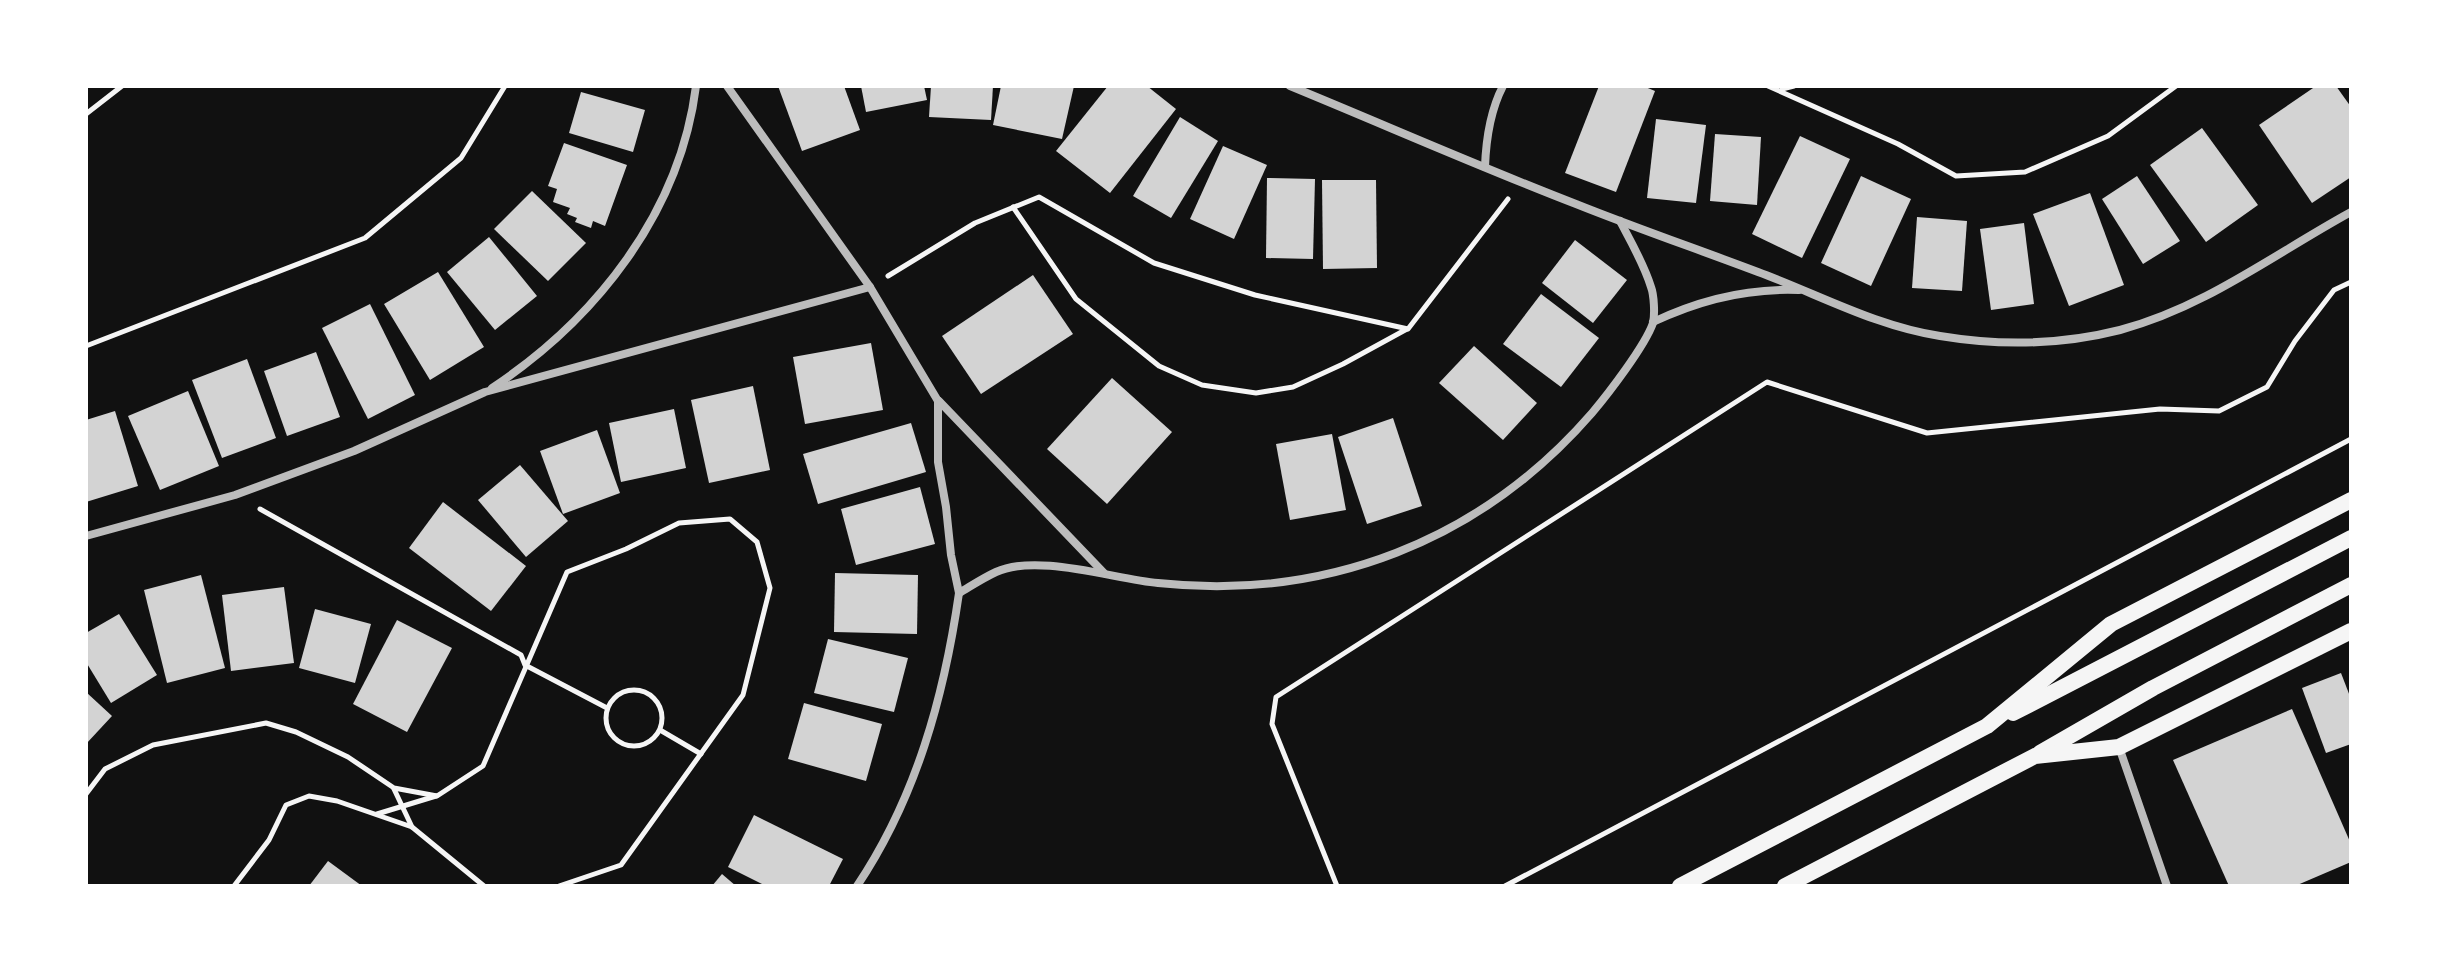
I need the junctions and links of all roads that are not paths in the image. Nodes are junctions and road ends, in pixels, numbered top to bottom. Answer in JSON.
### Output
{"nodes":[{"id":1,"x":696,"y":86,"type":"edge"},
{"id":2,"x":727,"y":86,"type":"edge"},
{"id":3,"x":1290,"y":86,"type":"edge"},
{"id":4,"x":1503,"y":86,"type":"edge"},
{"id":5,"x":1485,"y":167,"type":"junction"},
{"id":6,"x":2351,"y":212,"type":"edge"},
{"id":7,"x":1620,"y":221,"type":"junction"},
{"id":8,"x":870,"y":287,"type":"junction"},
{"id":9,"x":1807,"y":290,"type":"junction"},
{"id":10,"x":1653,"y":322,"type":"junction"},
{"id":11,"x":485,"y":392,"type":"junction"},
{"id":12,"x":938,"y":401,"type":"junction"},
{"id":13,"x":2351,"y":500,"type":"edge"},
{"id":14,"x":86,"y":536,"type":"edge"},
{"id":15,"x":2351,"y":538,"type":"edge"},
{"id":16,"x":1105,"y":574,"type":"junction"},
{"id":17,"x":2351,"y":585,"type":"edge"},
{"id":18,"x":959,"y":593,"type":"junction"},
{"id":19,"x":2351,"y":631,"type":"edge"},
{"id":20,"x":1987,"y":726,"type":"junction"},
{"id":21,"x":2119,"y":747,"type":"junction"},
{"id":22,"x":2035,"y":756,"type":"junction"},
{"id":23,"x":1809,"y":880,"type":"edge"},
{"id":24,"x":857,"y":886,"type":"edge"},
{"id":25,"x":1680,"y":886,"type":"edge"},
{"id":26,"x":1785,"y":886,"type":"edge"},
{"id":27,"x":2167,"y":886,"type":"edge"}],
"edges":[{"from":1,"to":11,"type":"street"},
{"from":2,"to":8,"type":"street"},
{"from":3,"to":5,"type":"street"},
{"from":4,"to":5,"type":"street"},
{"from":5,"to":7,"type":"street"},
{"from":6,"to":9,"type":"street"},
{"from":7,"to":9,"type":"street"},
{"from":7,"to":10,"type":"street"},
{"from":8,"to":11,"type":"street"},
{"from":8,"to":12,"type":"street"},
{"from":9,"to":10,"type":"street"},
{"from":10,"to":16,"type":"street"},
{"from":11,"to":14,"type":"street"},
{"from":12,"to":16,"type":"street"},
{"from":12,"to":18,"type":"street"},
{"from":13,"to":20,"type":"main road"},
{"from":15,"to":20,"type":"main road"},
{"from":16,"to":18,"type":"street"},
{"from":17,"to":22,"type":"main road"},
{"from":18,"to":24,"type":"street"},
{"from":19,"to":21,"type":"main road"},
{"from":20,"to":25,"type":"main road"},
{"from":21,"to":22,"type":"main road"},
{"from":21,"to":27,"type":"street"},
{"from":22,"to":23,"type":"main road"},
{"from":23,"to":26,"type":"main road"}]}
